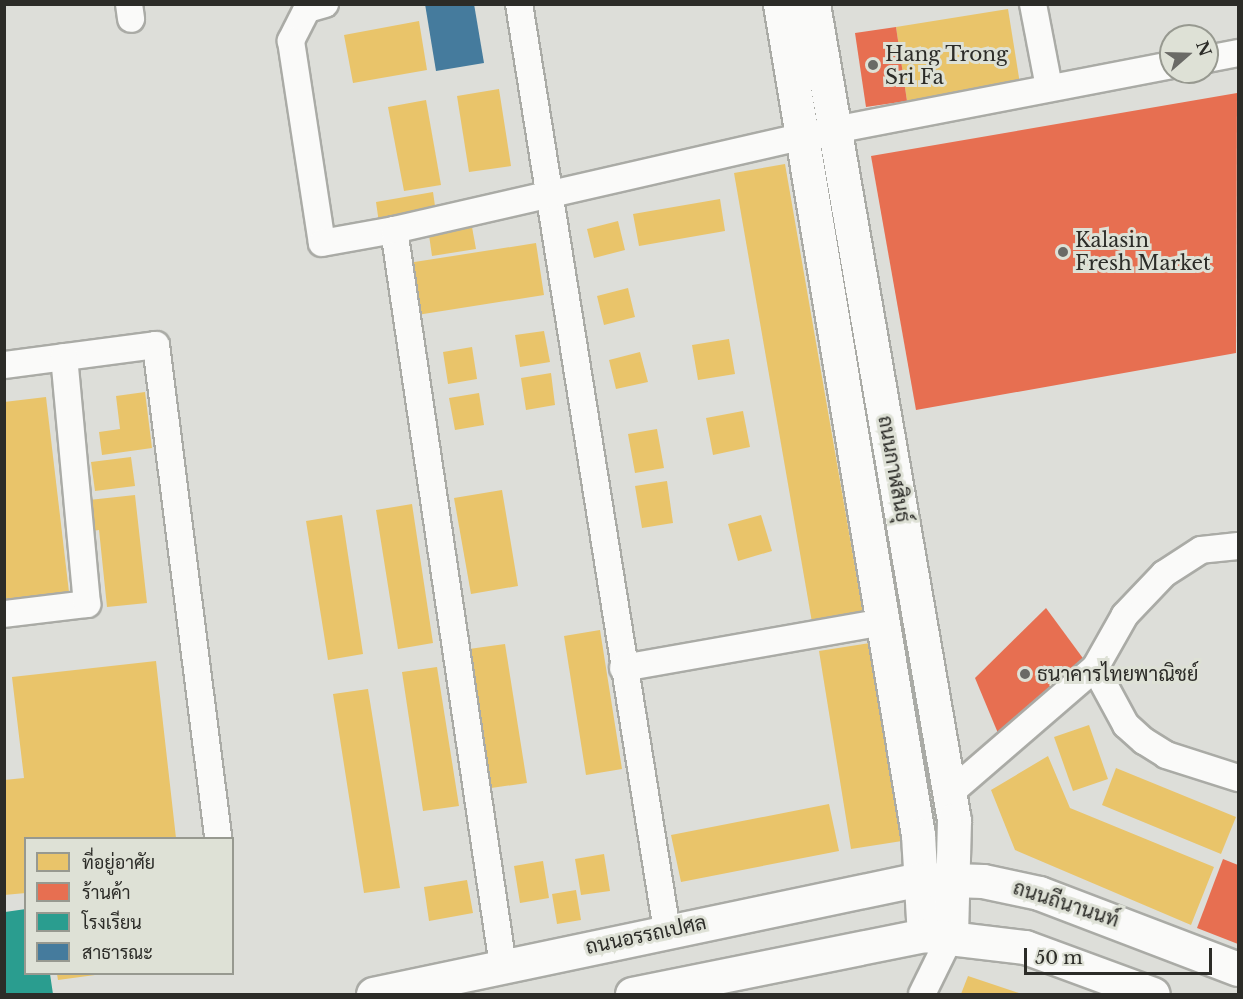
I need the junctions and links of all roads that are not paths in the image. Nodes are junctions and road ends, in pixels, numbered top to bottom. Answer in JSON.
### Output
{"nodes":[{"id":1,"x":325,"y":4,"type":"edge"},
{"id":2,"x":519,"y":4,"type":"edge"},
{"id":3,"x":780,"y":4,"type":"edge"},
{"id":4,"x":813,"y":4,"type":"edge"},
{"id":5,"x":1033,"y":4,"type":"edge"},
{"id":6,"x":1239,"y":53,"type":"edge"},
{"id":7,"x":1219,"y":57,"type":"edge"},
{"id":8,"x":1159,"y":67,"type":"edge"},
{"id":9,"x":1049,"y":87,"type":"junction"},
{"id":10,"x":835,"y":129,"type":"junction"},
{"id":11,"x":803,"y":136,"type":"junction"},
{"id":12,"x":549,"y":197,"type":"junction"},
{"id":13,"x":394,"y":230,"type":"junction"},
{"id":14,"x":64,"y":357,"type":"junction"},
{"id":15,"x":4,"y":365,"type":"edge"},
{"id":16,"x":1239,"y":546,"type":"edge"},
{"id":17,"x":4,"y":614,"type":"edge"},
{"id":18,"x":885,"y":622,"type":"junction"},
{"id":19,"x":623,"y":668,"type":"junction"},
{"id":20,"x":1095,"y":668,"type":"junction"},
{"id":21,"x":1239,"y":778,"type":"edge"},
{"id":22,"x":950,"y":793,"type":"junction"},
{"id":23,"x":218,"y":837,"type":"edge"},
{"id":24,"x":957,"y":878,"type":"junction"},
{"id":25,"x":920,"y":879,"type":"junction"},
{"id":26,"x":667,"y":931,"type":"junction"},
{"id":27,"x":937,"y":935,"type":"junction"},
{"id":28,"x":503,"y":966,"type":"junction"},
{"id":29,"x":1239,"y":969,"type":"edge"},
{"id":30,"x":923,"y":992,"type":"edge"},
{"id":31,"x":373,"y":994,"type":"edge"},
{"id":32,"x":632,"y":994,"type":"edge"},
{"id":33,"x":1153,"y":994,"type":"edge"}],
"edges":[{"from":1,"to":13,"type":"street"},
{"from":2,"to":12,"type":"street"},
{"from":3,"to":11,"type":"main road","name":"ถนนกาฬสินธุ์"},
{"from":4,"to":10,"type":"main road","name":"ถนนกาฬสินธุ์"},
{"from":5,"to":9,"type":"street"},
{"from":6,"to":7,"type":"street"},
{"from":8,"to":9,"type":"street"},
{"from":9,"to":10,"type":"street"},
{"from":10,"to":11,"type":"street"},
{"from":10,"to":22,"type":"main road","name":"ถนนกาฬสินธุ์"},
{"from":11,"to":12,"type":"street"},
{"from":11,"to":18,"type":"main road","name":"ถนนกาฬสินธุ์"},
{"from":12,"to":13,"type":"street"},
{"from":12,"to":19,"type":"street"},
{"from":13,"to":28,"type":"street"},
{"from":14,"to":15,"type":"street"},
{"from":14,"to":17,"type":"street"},
{"from":14,"to":23,"type":"street"},
{"from":16,"to":20,"type":"street"},
{"from":18,"to":19,"type":"street"},
{"from":18,"to":25,"type":"main road","name":"ถนนกาฬสินธุ์"},
{"from":19,"to":26,"type":"street"},
{"from":20,"to":21,"type":"street"},
{"from":20,"to":22,"type":"street"},
{"from":22,"to":24,"type":"main road","name":"ถนนกาฬสินธุ์"},
{"from":24,"to":25,"type":"main road","name":"ถนนถีนานนท์"},
{"from":24,"to":27,"type":"main road","name":"ถนนกาฬสินธุ์"},
{"from":24,"to":29,"type":"main road","name":"ถนนถีนานนท์"},
{"from":25,"to":26,"type":"main road","name":"ถนนอรรถเปศล"},
{"from":25,"to":27,"type":"main road","name":"ถนนกาฬสินธุ์"},
{"from":26,"to":28,"type":"main road","name":"ถนนอรรถเปศล"},
{"from":27,"to":30,"type":"street"},
{"from":27,"to":32,"type":"main road"},
{"from":27,"to":33,"type":"main road"},
{"from":28,"to":31,"type":"main road","name":"ถนนอรรถเปศล"}]}
